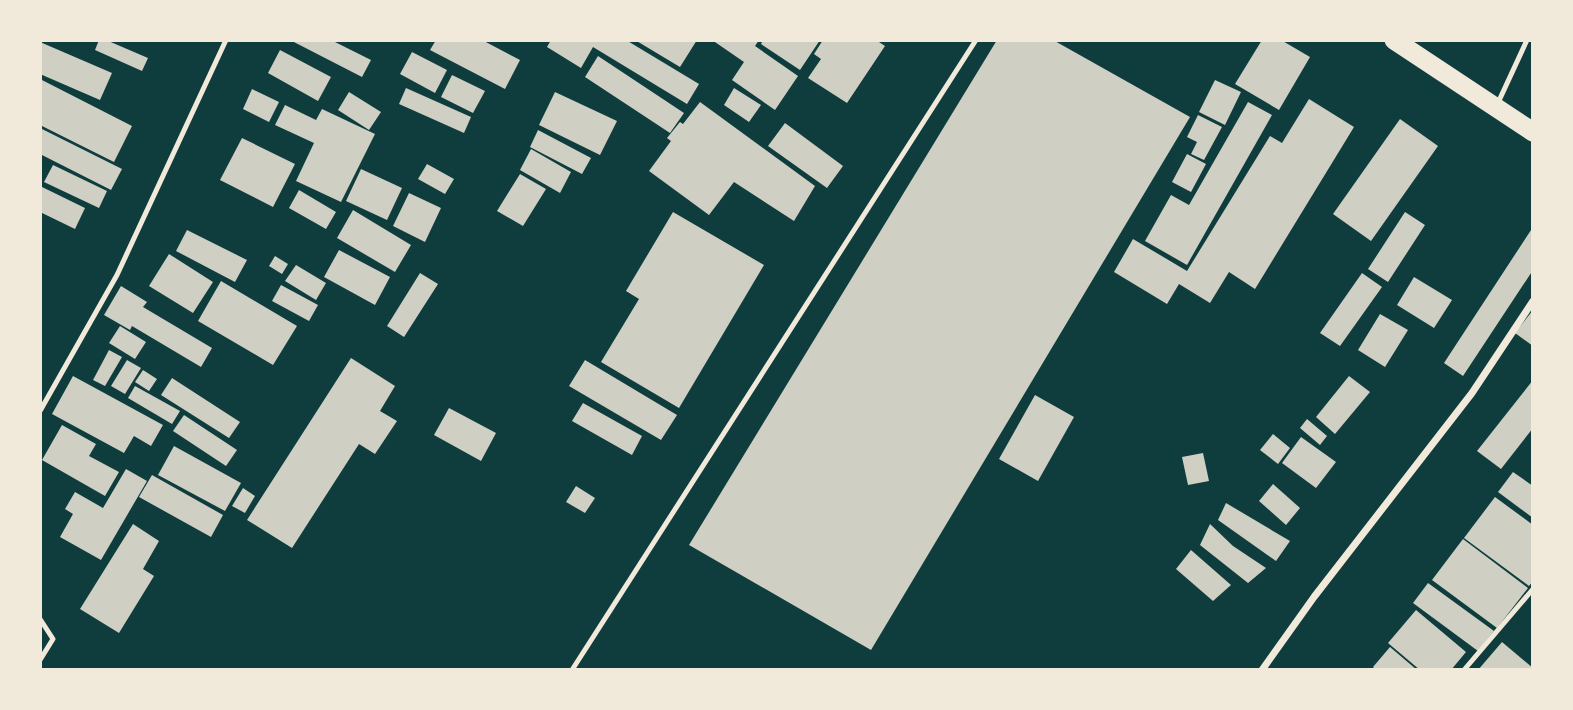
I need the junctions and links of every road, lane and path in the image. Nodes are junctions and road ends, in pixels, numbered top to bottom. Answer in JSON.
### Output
{"nodes":[{"id":1,"x":226,"y":40,"type":"edge"},
{"id":2,"x":976,"y":40,"type":"edge"},
{"id":3,"x":1394,"y":40,"type":"edge"},
{"id":4,"x":1527,"y":40,"type":"edge"},
{"id":5,"x":1496,"y":108,"type":"junction"},
{"id":6,"x":1533,"y":132,"type":"edge"},
{"id":7,"x":1533,"y":301,"type":"edge"},
{"id":8,"x":40,"y":411,"type":"edge"},
{"id":9,"x":1533,"y":589,"type":"edge"},
{"id":10,"x":40,"y":619,"type":"edge"},
{"id":11,"x":40,"y":660,"type":"edge"},
{"id":12,"x":572,"y":670,"type":"edge"},
{"id":13,"x":1262,"y":670,"type":"edge"},
{"id":14,"x":1464,"y":670,"type":"edge"}],
"edges":[{"from":1,"to":8,"type":"lane"},
{"from":2,"to":12,"type":"lane"},
{"from":3,"to":5,"type":"highway"},
{"from":4,"to":5,"type":"lane"},
{"from":5,"to":6,"type":"highway"},
{"from":7,"to":13,"type":"street"},
{"from":9,"to":14,"type":"lane"},
{"from":10,"to":11,"type":"lane"}]}
